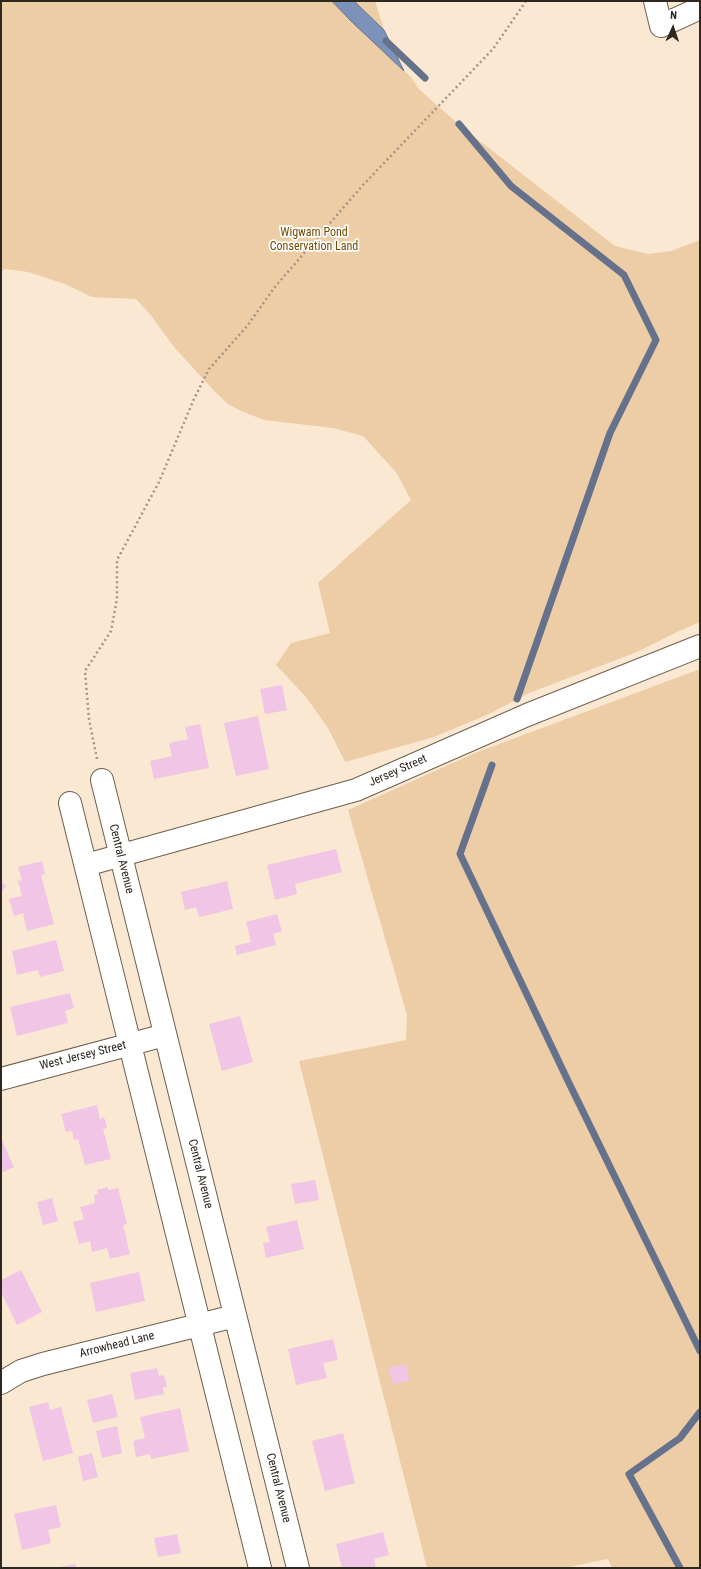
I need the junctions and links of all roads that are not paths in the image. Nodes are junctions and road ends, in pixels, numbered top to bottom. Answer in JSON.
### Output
{"nodes":[{"id":1,"x":655,"y":1,"type":"edge"},
{"id":2,"x":700,"y":8,"type":"edge"},
{"id":3,"x":700,"y":646,"type":"edge"},
{"id":4,"x":102,"y":780,"type":"road end"},
{"id":5,"x":70,"y":803,"type":"dead end"},
{"id":6,"x":120,"y":856,"type":"junction"},
{"id":7,"x":86,"y":865,"type":"junction"},
{"id":8,"x":165,"y":1035,"type":"junction"},
{"id":9,"x":130,"y":1044,"type":"junction"},
{"id":10,"x":1,"y":1078,"type":"edge"},
{"id":11,"x":235,"y":1316,"type":"junction"},
{"id":12,"x":199,"y":1325,"type":"junction"},
{"id":13,"x":1,"y":1383,"type":"edge"},
{"id":14,"x":260,"y":1568,"type":"edge"},
{"id":15,"x":298,"y":1568,"type":"edge"}],
"edges":[{"from":1,"to":2,"type":"street"},
{"from":3,"to":6,"type":"street","name":"Jersey Street"},
{"from":4,"to":6,"type":"street","name":"Central Avenue"},
{"from":5,"to":7,"type":"street"},
{"from":6,"to":7,"type":"street","name":"Jersey Street"},
{"from":6,"to":8,"type":"street","name":"Central Avenue"},
{"from":7,"to":9,"type":"street"},
{"from":8,"to":9,"type":"street","name":"West Jersey Street"},
{"from":8,"to":11,"type":"street","name":"Central Avenue"},
{"from":9,"to":10,"type":"street","name":"West Jersey Street"},
{"from":9,"to":12,"type":"street"},
{"from":11,"to":12,"type":"street","name":"Arrowhead Lane"},
{"from":11,"to":15,"type":"street","name":"Central Avenue"},
{"from":12,"to":13,"type":"street","name":"Arrowhead Lane"},
{"from":12,"to":14,"type":"street"}]}
